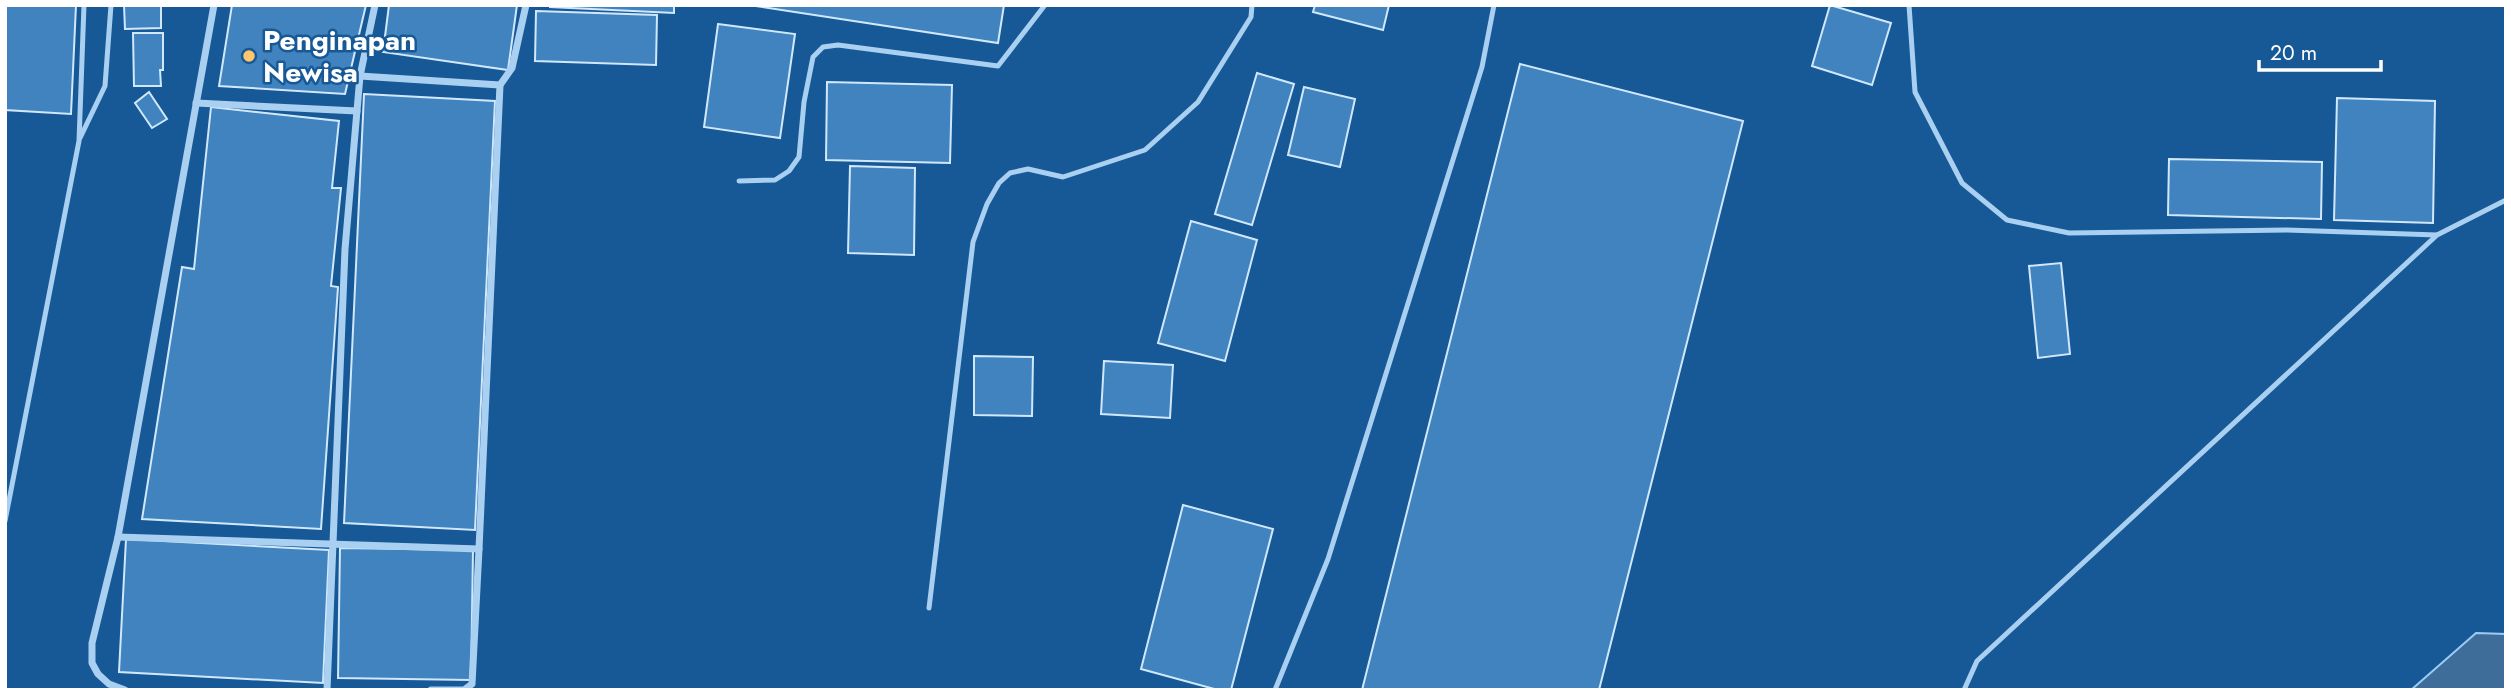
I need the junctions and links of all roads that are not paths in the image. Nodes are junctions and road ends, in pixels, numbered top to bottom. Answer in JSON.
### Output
{"nodes":[{"id":1,"x":84,"y":5,"type":"edge"},
{"id":2,"x":111,"y":5,"type":"edge"},
{"id":3,"x":214,"y":5,"type":"edge"},
{"id":4,"x":375,"y":5,"type":"edge"},
{"id":5,"x":526,"y":5,"type":"edge"},
{"id":6,"x":1045,"y":5,"type":"edge"},
{"id":7,"x":1252,"y":5,"type":"edge"},
{"id":8,"x":1494,"y":5,"type":"edge"},
{"id":9,"x":1909,"y":5,"type":"edge"},
{"id":10,"x":360,"y":76,"type":"junction"},
{"id":11,"x":500,"y":85,"type":"junction"},
{"id":12,"x":197,"y":103,"type":"junction"},
{"id":13,"x":357,"y":111,"type":"junction"},
{"id":14,"x":79,"y":141,"type":"junction"},
{"id":15,"x":739,"y":181,"type":"dead end"},
{"id":16,"x":2506,"y":200,"type":"edge"},
{"id":17,"x":2437,"y":236,"type":"junction"},
{"id":18,"x":5,"y":521,"type":"edge"},
{"id":19,"x":118,"y":537,"type":"junction"},
{"id":20,"x":334,"y":546,"type":"junction"},
{"id":21,"x":479,"y":549,"type":"junction"},
{"id":22,"x":929,"y":608,"type":"dead end"},
{"id":23,"x":125,"y":690,"type":"edge"},
{"id":24,"x":327,"y":690,"type":"edge"},
{"id":25,"x":430,"y":690,"type":"edge"},
{"id":26,"x":1275,"y":690,"type":"edge"},
{"id":27,"x":1964,"y":690,"type":"edge"}],
"edges":[{"from":1,"to":14,"type":"lane"},
{"from":2,"to":14,"type":"lane"},
{"from":3,"to":12,"type":"street"},
{"from":4,"to":10,"type":"street"},
{"from":5,"to":11,"type":"street"},
{"from":6,"to":15,"type":"lane"},
{"from":7,"to":22,"type":"lane"},
{"from":8,"to":26,"type":"lane"},
{"from":9,"to":17,"type":"lane"},
{"from":10,"to":11,"type":"street"},
{"from":10,"to":13,"type":"street"},
{"from":11,"to":21,"type":"street"},
{"from":12,"to":13,"type":"street"},
{"from":12,"to":19,"type":"street"},
{"from":13,"to":20,"type":"street"},
{"from":14,"to":18,"type":"lane"},
{"from":16,"to":17,"type":"lane"},
{"from":17,"to":27,"type":"lane"},
{"from":19,"to":20,"type":"street"},
{"from":19,"to":23,"type":"street"},
{"from":20,"to":21,"type":"street"},
{"from":20,"to":24,"type":"street"},
{"from":21,"to":25,"type":"street"}]}
